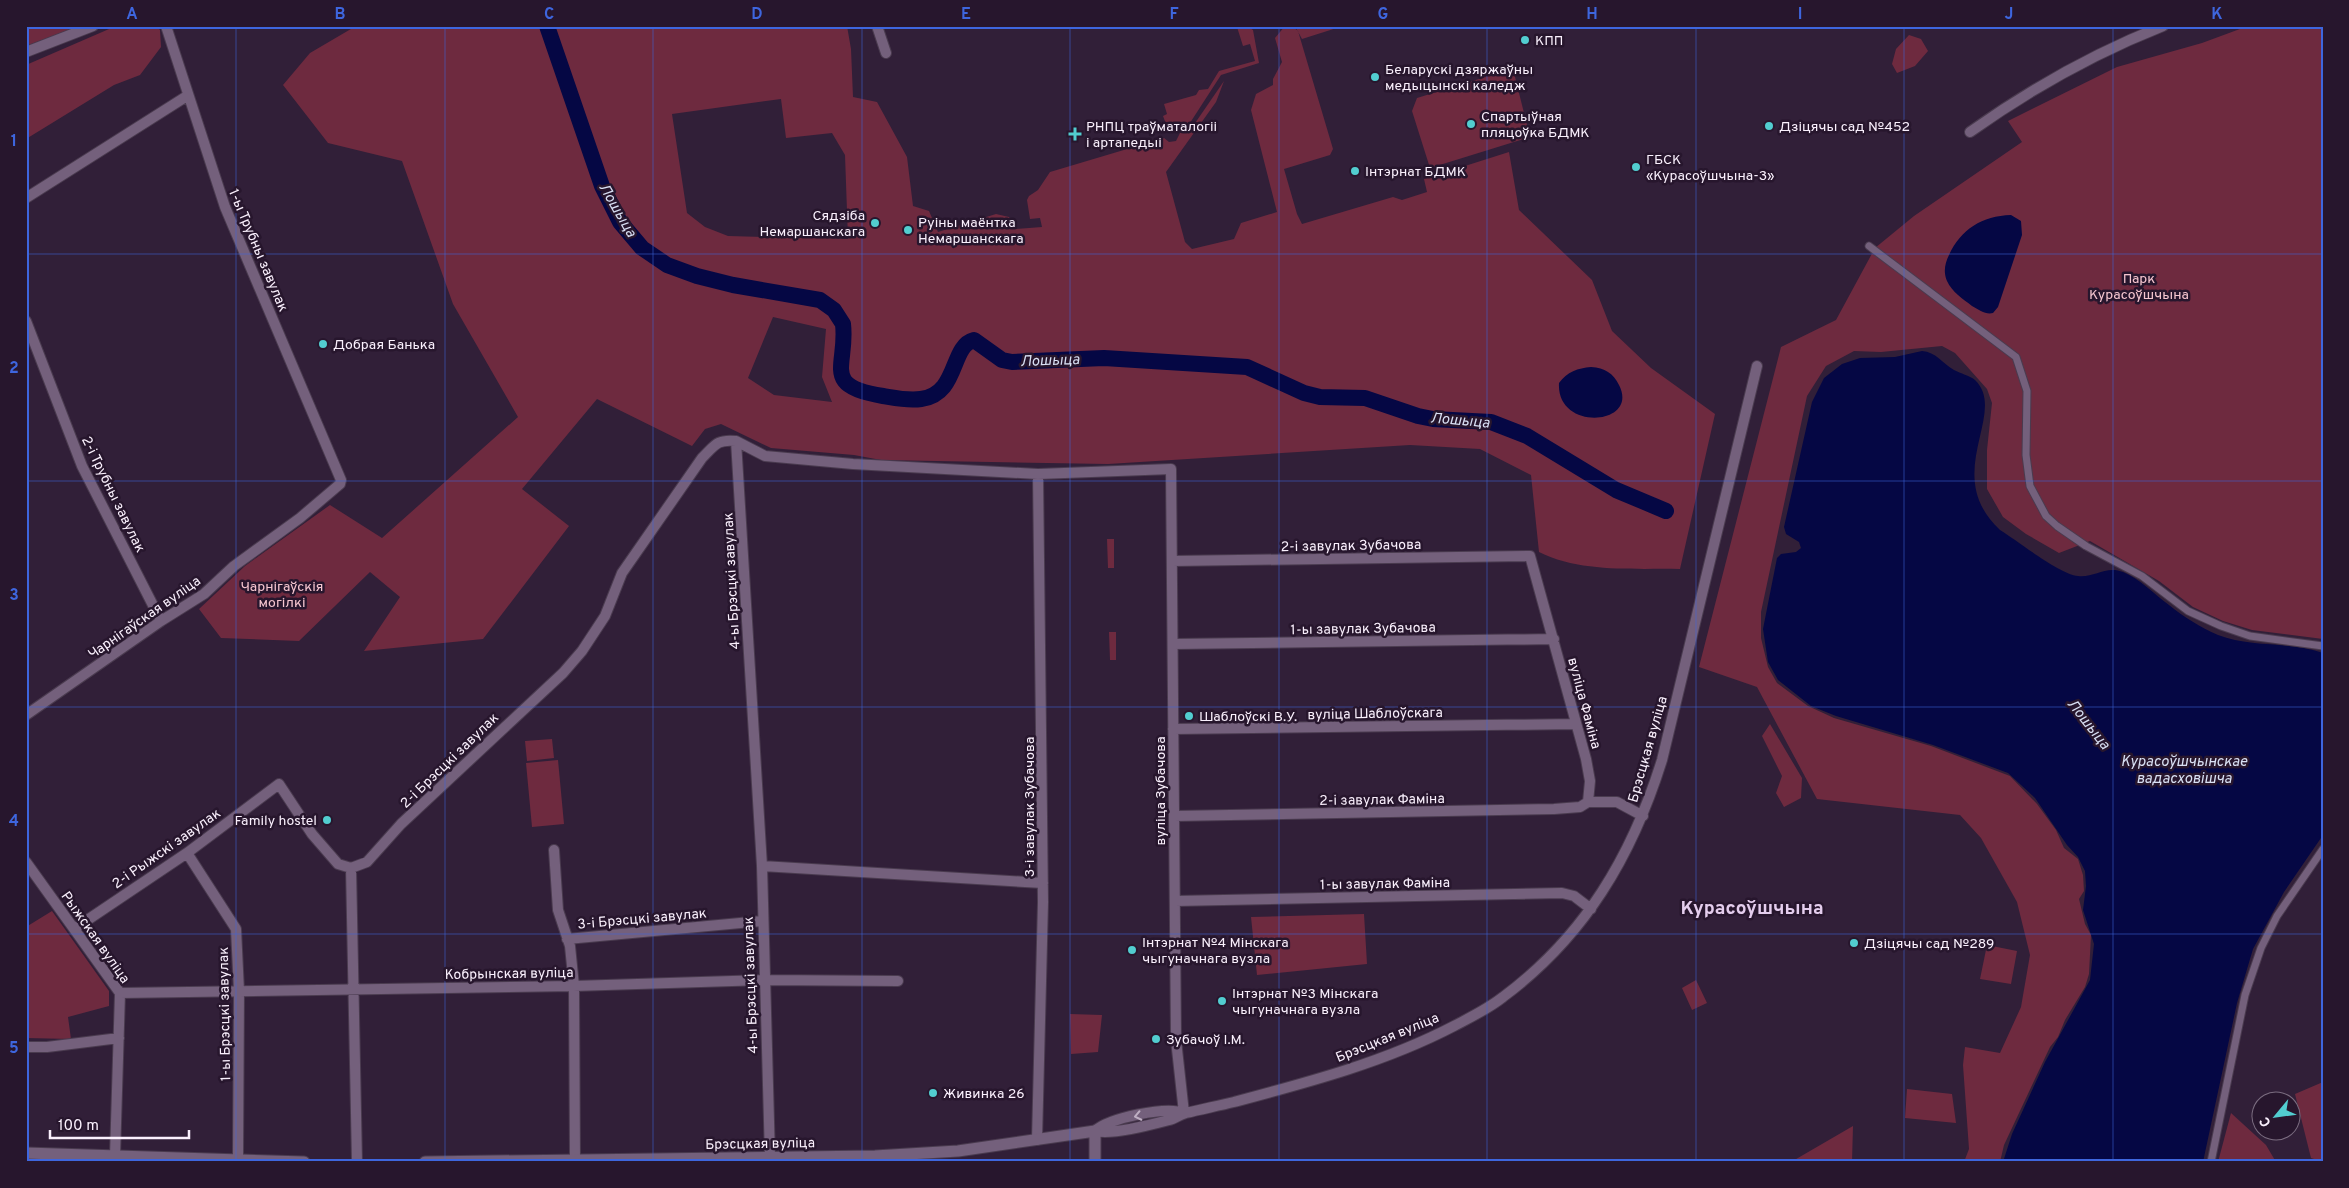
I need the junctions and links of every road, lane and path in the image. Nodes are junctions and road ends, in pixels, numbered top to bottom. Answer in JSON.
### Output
{"nodes":[{"id":1,"x":93,"y":26,"type":"edge"},
{"id":2,"x":166,"y":26,"type":"edge"},
{"id":3,"x":877,"y":26,"type":"edge"},
{"id":4,"x":2163,"y":26,"type":"edge"},
{"id":5,"x":26,"y":52,"type":"edge"},
{"id":6,"x":886,"y":53,"type":"dead end"},
{"id":7,"x":187,"y":96,"type":"junction"},
{"id":8,"x":1970,"y":132,"type":"dead end"},
{"id":9,"x":26,"y":198,"type":"edge"},
{"id":10,"x":1869,"y":246,"type":"dead end"},
{"id":11,"x":26,"y":321,"type":"edge"},
{"id":12,"x":1757,"y":366,"type":"dead end"},
{"id":13,"x":736,"y":441,"type":"junction"},
{"id":14,"x":1038,"y":474,"type":"junction"},
{"id":15,"x":341,"y":480,"type":"joint"},
{"id":16,"x":1530,"y":556,"type":"joint"},
{"id":17,"x":1172,"y":561,"type":"junction"},
{"id":18,"x":161,"y":620,"type":"junction"},
{"id":19,"x":1554,"y":639,"type":"junction"},
{"id":20,"x":1172,"y":644,"type":"junction"},
{"id":21,"x":2323,"y":646,"type":"edge"},
{"id":22,"x":27,"y":712,"type":"edge"},
{"id":23,"x":1576,"y":724,"type":"junction"},
{"id":24,"x":1173,"y":729,"type":"junction"},
{"id":25,"x":1588,"y":802,"type":"junction"},
{"id":26,"x":1174,"y":816,"type":"junction"},
{"id":27,"x":1643,"y":816,"type":"junction"},
{"id":28,"x":2323,"y":849,"type":"edge"},
{"id":29,"x":554,"y":850,"type":"dead end"},
{"id":30,"x":187,"y":853,"type":"junction"},
{"id":31,"x":26,"y":862,"type":"edge"},
{"id":32,"x":762,"y":866,"type":"junction"},
{"id":33,"x":351,"y":868,"type":"junction"},
{"id":34,"x":1043,"y":883,"type":"junction"},
{"id":35,"x":1175,"y":901,"type":"junction"},
{"id":36,"x":1591,"y":909,"type":"junction"},
{"id":37,"x":762,"y":921,"type":"junction"},
{"id":38,"x":74,"y":929,"type":"junction"},
{"id":39,"x":567,"y":939,"type":"junction"},
{"id":40,"x":765,"y":980,"type":"junction"},
{"id":41,"x":898,"y":981,"type":"dead end"},
{"id":42,"x":574,"y":986,"type":"junction"},
{"id":43,"x":352,"y":990,"type":"junction"},
{"id":44,"x":239,"y":991,"type":"junction"},
{"id":45,"x":120,"y":993,"type":"junction"},
{"id":46,"x":119,"y":1038,"type":"junction"},
{"id":47,"x":26,"y":1047,"type":"edge"},
{"id":48,"x":1184,"y":1113,"type":"junction"},
{"id":49,"x":1094,"y":1131,"type":"junction"},
{"id":50,"x":1036,"y":1140,"type":"junction"},
{"id":51,"x":26,"y":1152,"type":"edge"},
{"id":52,"x":115,"y":1156,"type":"junction"},
{"id":53,"x":770,"y":1158,"type":"junction"},
{"id":54,"x":933,"y":1158,"type":"edge"},
{"id":55,"x":238,"y":1159,"type":"junction"},
{"id":56,"x":575,"y":1161,"type":"edge"},
{"id":57,"x":686,"y":1161,"type":"edge"},
{"id":58,"x":304,"y":1162,"type":"edge"},
{"id":59,"x":357,"y":1162,"type":"edge"},
{"id":60,"x":424,"y":1162,"type":"edge"},
{"id":61,"x":1094,"y":1162,"type":"edge"},
{"id":62,"x":2211,"y":1162,"type":"edge"}],
"edges":[{"from":1,"to":5,"type":"street"},
{"from":2,"to":7,"type":"street","name":"1-ы Трубны завулак"},
{"from":3,"to":6,"type":"street"},
{"from":4,"to":8,"type":"street"},
{"from":7,"to":9,"type":"street"},
{"from":7,"to":15,"type":"street","name":"1-ы Трубны завулак"},
{"from":10,"to":21,"type":"street"},
{"from":11,"to":18,"type":"street","name":"2-і Трубны завулак"},
{"from":12,"to":27,"type":"street","name":"Брэсцкая вуліца"},
{"from":13,"to":14,"type":"street"},
{"from":13,"to":32,"type":"street","name":"4-ы Брэсцкі завулак"},
{"from":13,"to":33,"type":"street","name":"2-і Брэсцкі завулак"},
{"from":14,"to":17,"type":"street","name":"вуліца Зубачова"},
{"from":14,"to":34,"type":"street","name":"3-і завулак Зубачова"},
{"from":15,"to":18,"type":"street","name":"Чарнігаўская вуліца"},
{"from":16,"to":17,"type":"street","name":"2-і завулак Зубачова"},
{"from":16,"to":19,"type":"street","name":"вуліца Фаміна"},
{"from":17,"to":20,"type":"street","name":"вуліца Зубачова"},
{"from":18,"to":22,"type":"street","name":"Чарнігаўская вуліца"},
{"from":19,"to":20,"type":"street","name":"1-ы завулак Зубачова"},
{"from":19,"to":23,"type":"street","name":"вуліца Фаміна"},
{"from":20,"to":24,"type":"street","name":"вуліца Зубачова"},
{"from":23,"to":24,"type":"street","name":"вуліца Шаблоўскага"},
{"from":23,"to":25,"type":"street","name":"вуліца Фаміна"},
{"from":24,"to":26,"type":"street","name":"вуліца Зубачова"},
{"from":25,"to":26,"type":"street","name":"2-і завулак Фаміна"},
{"from":25,"to":27,"type":"street"},
{"from":26,"to":35,"type":"street","name":"вуліца Зубачова"},
{"from":27,"to":36,"type":"street","name":"Брэсцкая вуліца"},
{"from":28,"to":62,"type":"street"},
{"from":29,"to":39,"type":"street"},
{"from":30,"to":33,"type":"street","name":"2-і Рыжскі завулак"},
{"from":30,"to":38,"type":"street","name":"2-і Рыжскі завулак"},
{"from":30,"to":44,"type":"street","name":"1-ы Брэсцкі завулак"},
{"from":31,"to":38,"type":"street","name":"Рыжская вуліца"},
{"from":32,"to":34,"type":"street"},
{"from":32,"to":37,"type":"street","name":"4-ы Брэсцкі завулак"},
{"from":33,"to":43,"type":"street"},
{"from":34,"to":50,"type":"street","name":"3-і завулак Зубачова"},
{"from":35,"to":36,"type":"street","name":"1-ы завулак Фаміна"},
{"from":35,"to":48,"type":"street","name":"вуліца Зубачова"},
{"from":36,"to":48,"type":"street","name":"Брэсцкая вуліца"},
{"from":37,"to":39,"type":"street","name":"3-і Брэсцкі завулак"},
{"from":37,"to":40,"type":"street","name":"4-ы Брэсцкі завулак"},
{"from":38,"to":45,"type":"street","name":"Рыжская вуліца"},
{"from":39,"to":42,"type":"street","name":"3-і Брэсцкі завулак"},
{"from":40,"to":41,"type":"street","name":"Кобрынская вуліца"},
{"from":40,"to":42,"type":"street","name":"Кобрынская вуліца"},
{"from":40,"to":53,"type":"street","name":"4-ы Брэсцкі завулак"},
{"from":42,"to":43,"type":"street","name":"Кобрынская вуліца"},
{"from":42,"to":56,"type":"street","name":"3-і Брэсцкі завулак"},
{"from":43,"to":44,"type":"street","name":"Кобрынская вуліца"},
{"from":43,"to":59,"type":"street"},
{"from":44,"to":45,"type":"street","name":"Кобрынская вуліца"},
{"from":44,"to":55,"type":"street","name":"1-ы Брэсцкі завулак"},
{"from":45,"to":46,"type":"street","name":"Рыжская вуліца"},
{"from":46,"to":47,"type":"street"},
{"from":46,"to":52,"type":"street","name":"Рыжская вуліца"},
{"from":48,"to":49,"type":"street","name":"Брэсцкая вуліца"},
{"from":49,"to":50,"type":"street","name":"Брэсцкая вуліца"},
{"from":49,"to":61,"type":"street"},
{"from":50,"to":54,"type":"street","name":"Брэсцкая вуліца"},
{"from":51,"to":52,"type":"street"},
{"from":52,"to":55,"type":"street"},
{"from":53,"to":54,"type":"street","name":"Брэсцкая вуліца"},
{"from":53,"to":57,"type":"street","name":"Брэсцкая вуліца"},
{"from":55,"to":58,"type":"street"},
{"from":56,"to":57,"type":"street","name":"Брэсцкая вуліца"},
{"from":56,"to":60,"type":"street","name":"Брэсцкая вуліца"}]}
